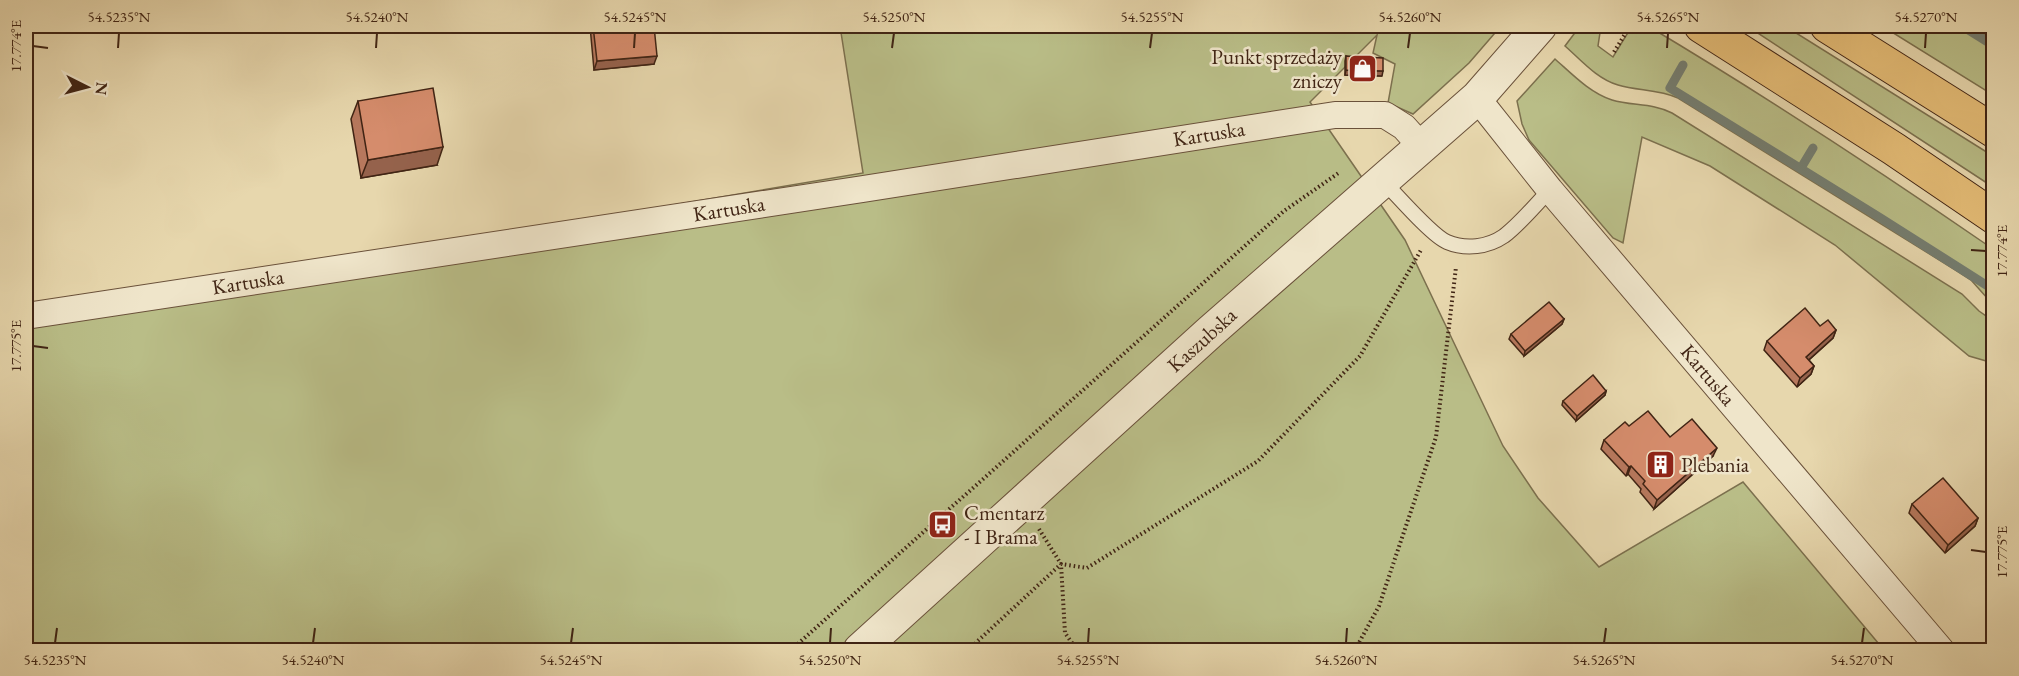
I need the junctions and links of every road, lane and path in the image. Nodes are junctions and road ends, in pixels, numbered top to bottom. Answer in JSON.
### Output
{"nodes":[{"id":1,"x":1540,"y":26,"type":"edge"},
{"id":2,"x":1630,"y":26,"type":"edge"},
{"id":3,"x":1701,"y":26,"type":"edge"},
{"id":4,"x":1827,"y":26,"type":"edge"},
{"id":5,"x":1614,"y":52,"type":"dead end"},
{"id":6,"x":1477,"y":98,"type":"junction"},
{"id":7,"x":1994,"y":131,"type":"edge"},
{"id":8,"x":1421,"y":146,"type":"junction"},
{"id":9,"x":1349,"y":166,"type":"dead end"},
{"id":10,"x":1383,"y":181,"type":"junction"},
{"id":11,"x":1550,"y":190,"type":"junction"},
{"id":12,"x":1994,"y":217,"type":"edge"},
{"id":13,"x":1432,"y":231,"type":"junction"},
{"id":14,"x":1459,"y":245,"type":"junction"},
{"id":15,"x":26,"y":316,"type":"edge"},
{"id":16,"x":1022,"y":503,"type":"junction"},
{"id":17,"x":1061,"y":564,"type":"junction"},
{"id":18,"x":791,"y":651,"type":"edge"},
{"id":19,"x":860,"y":651,"type":"edge"},
{"id":20,"x":968,"y":651,"type":"edge"},
{"id":21,"x":1077,"y":651,"type":"edge"},
{"id":22,"x":1355,"y":651,"type":"edge"},
{"id":23,"x":1941,"y":651,"type":"edge"}],
"edges":[{"from":1,"to":6,"type":"street","name":"Kaszubska"},
{"from":2,"to":5,"type":"path"},
{"from":3,"to":12,"type":"highway"},
{"from":4,"to":7,"type":"highway"},
{"from":6,"to":8,"type":"street","name":"Kaszubska"},
{"from":6,"to":11,"type":"street","name":"Kartuska"},
{"from":8,"to":10,"type":"street","name":"Kaszubska"},
{"from":8,"to":15,"type":"street","name":"Kartuska"},
{"from":9,"to":18,"type":"path"},
{"from":10,"to":13,"type":"lane"},
{"from":10,"to":16,"type":"street","name":"Kaszubska"},
{"from":11,"to":14,"type":"lane"},
{"from":11,"to":23,"type":"street","name":"Kartuska"},
{"from":13,"to":14,"type":"lane"},
{"from":13,"to":17,"type":"path"},
{"from":14,"to":22,"type":"path"},
{"from":16,"to":17,"type":"path"},
{"from":16,"to":19,"type":"street","name":"Kaszubska"},
{"from":17,"to":20,"type":"path"},
{"from":17,"to":21,"type":"path"}]}
